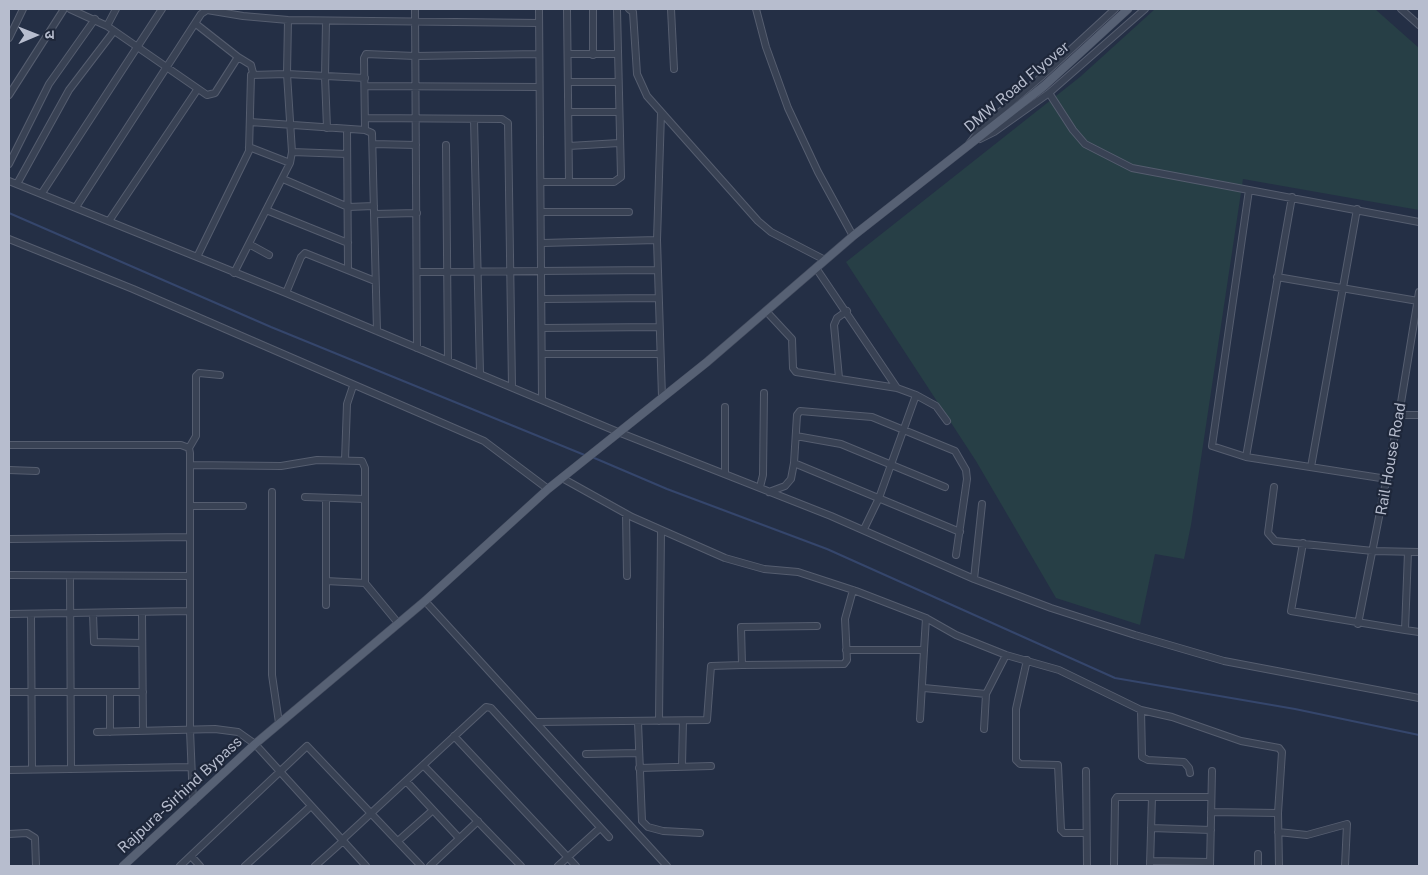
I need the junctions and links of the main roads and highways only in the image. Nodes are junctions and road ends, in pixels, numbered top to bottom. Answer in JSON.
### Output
{"nodes":[{"id":1,"x":1128,"y":9,"type":"edge"},
{"id":2,"x":611,"y":437,"type":"joint"},
{"id":3,"x":124,"y":866,"type":"edge"}],
"edges":[{"from":1,"to":2,"type":"main road","name":"DMW Road Flyover"},
{"from":2,"to":3,"type":"main road","name":"Rajpura-Sirhind Bypass"}]}
